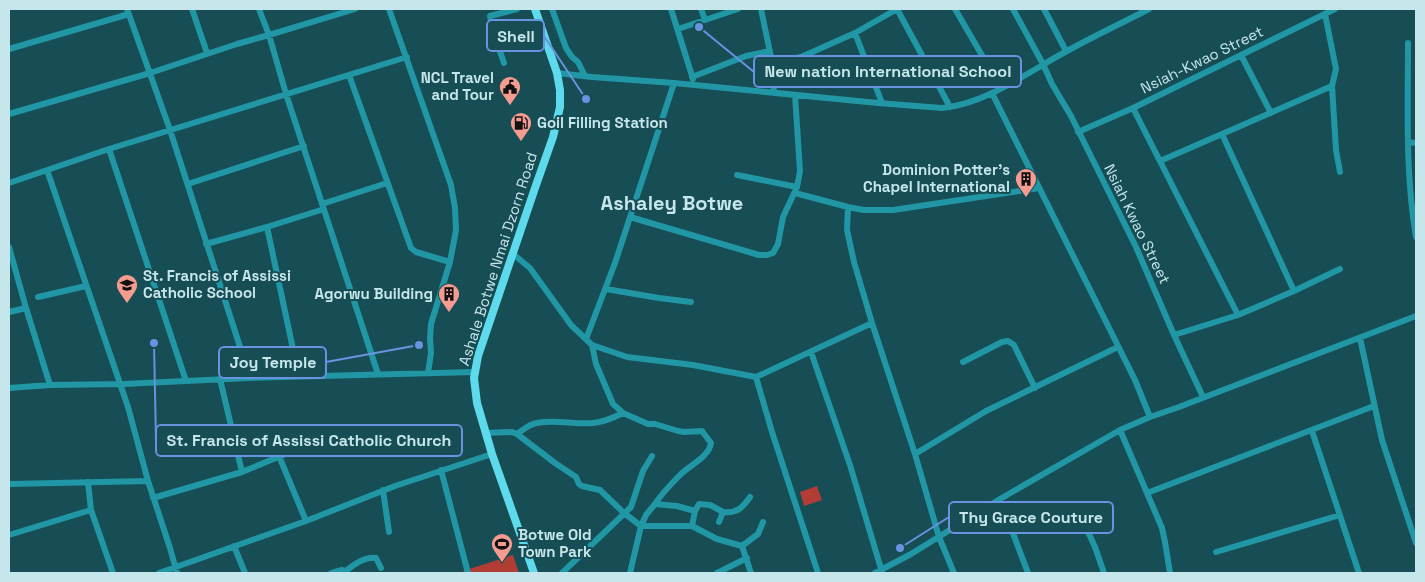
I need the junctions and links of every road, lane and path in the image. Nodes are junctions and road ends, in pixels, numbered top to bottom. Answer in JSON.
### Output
{"nodes":[{"id":1,"x":192,"y":9,"type":"edge"},
{"id":2,"x":259,"y":9,"type":"edge"},
{"id":3,"x":355,"y":9,"type":"edge"},
{"id":4,"x":389,"y":9,"type":"edge"},
{"id":5,"x":516,"y":9,"type":"edge"},
{"id":6,"x":535,"y":9,"type":"edge"},
{"id":7,"x":552,"y":9,"type":"edge"},
{"id":8,"x":672,"y":9,"type":"edge"},
{"id":9,"x":702,"y":9,"type":"edge"},
{"id":10,"x":738,"y":9,"type":"edge"},
{"id":11,"x":761,"y":9,"type":"edge"},
{"id":12,"x":897,"y":9,"type":"edge"},
{"id":13,"x":955,"y":9,"type":"edge"},
{"id":14,"x":1013,"y":9,"type":"edge"},
{"id":15,"x":1044,"y":9,"type":"edge"},
{"id":16,"x":1147,"y":9,"type":"edge"},
{"id":17,"x":1335,"y":9,"type":"edge"},
{"id":18,"x":128,"y":12,"type":"edge"},
{"id":19,"x":1325,"y":14,"type":"junction"},
{"id":20,"x":705,"y":20,"type":"junction"},
{"id":21,"x":678,"y":29,"type":"junction"},
{"id":22,"x":855,"y":33,"type":"junction"},
{"id":23,"x":269,"y":35,"type":"junction"},
{"id":24,"x":1408,"y":43,"type":"dead end"},
{"id":25,"x":9,"y":49,"type":"edge"},
{"id":26,"x":770,"y":51,"type":"junction"},
{"id":27,"x":1066,"y":52,"type":"junction"},
{"id":28,"x":207,"y":53,"type":"junction"},
{"id":29,"x":1241,"y":55,"type":"junction"},
{"id":30,"x":407,"y":57,"type":"junction"},
{"id":31,"x":772,"y":62,"type":"junction"},
{"id":32,"x":504,"y":63,"type":"dead end"},
{"id":33,"x":1043,"y":64,"type":"junction"},
{"id":34,"x":150,"y":73,"type":"junction"},
{"id":35,"x":557,"y":73,"type":"junction"},
{"id":36,"x":348,"y":75,"type":"junction"},
{"id":37,"x":585,"y":76,"type":"junction"},
{"id":38,"x":692,"y":77,"type":"junction"},
{"id":39,"x":674,"y":83,"type":"junction"},
{"id":40,"x":695,"y":86,"type":"junction"},
{"id":41,"x":1332,"y":86,"type":"junction"},
{"id":42,"x":1001,"y":88,"type":"junction"},
{"id":43,"x":774,"y":93,"type":"junction"},
{"id":44,"x":992,"y":93,"type":"junction"},
{"id":45,"x":286,"y":94,"type":"junction"},
{"id":46,"x":795,"y":95,"type":"junction"},
{"id":47,"x":882,"y":104,"type":"junction"},
{"id":48,"x":950,"y":107,"type":"junction"},
{"id":49,"x":1132,"y":108,"type":"junction"},
{"id":50,"x":1271,"y":113,"type":"junction"},
{"id":51,"x":9,"y":114,"type":"edge"},
{"id":52,"x":170,"y":130,"type":"junction"},
{"id":53,"x":1078,"y":132,"type":"junction"},
{"id":54,"x":1222,"y":134,"type":"junction"},
{"id":55,"x":1408,"y":142,"type":"junction"},
{"id":56,"x":1416,"y":143,"type":"edge"},
{"id":57,"x":304,"y":146,"type":"junction"},
{"id":58,"x":109,"y":149,"type":"junction"},
{"id":59,"x":1160,"y":161,"type":"junction"},
{"id":60,"x":47,"y":170,"type":"junction"},
{"id":61,"x":1340,"y":172,"type":"dead end"},
{"id":62,"x":737,"y":175,"type":"dead end"},
{"id":63,"x":9,"y":182,"type":"edge"},
{"id":64,"x":387,"y":183,"type":"junction"},
{"id":65,"x":188,"y":184,"type":"junction"},
{"id":66,"x":1039,"y":188,"type":"junction"},
{"id":67,"x":796,"y":190,"type":"junction"},
{"id":68,"x":323,"y":206,"type":"junction"},
{"id":69,"x":848,"y":207,"type":"junction"},
{"id":70,"x":630,"y":217,"type":"junction"},
{"id":71,"x":1415,"y":221,"type":"edge"},
{"id":72,"x":267,"y":227,"type":"junction"},
{"id":73,"x":1416,"y":237,"type":"edge"},
{"id":74,"x":206,"y":244,"type":"junction"},
{"id":75,"x":9,"y":248,"type":"edge"},
{"id":76,"x":513,"y":254,"type":"junction"},
{"id":77,"x":450,"y":262,"type":"junction"},
{"id":78,"x":1340,"y":269,"type":"dead end"},
{"id":79,"x":86,"y":286,"type":"junction"},
{"id":80,"x":606,"y":289,"type":"junction"},
{"id":81,"x":1294,"y":291,"type":"junction"},
{"id":82,"x":38,"y":297,"type":"dead end"},
{"id":83,"x":691,"y":302,"type":"dead end"},
{"id":84,"x":26,"y":308,"type":"junction"},
{"id":85,"x":9,"y":312,"type":"edge"},
{"id":86,"x":1238,"y":315,"type":"junction"},
{"id":87,"x":1416,"y":316,"type":"edge"},
{"id":88,"x":872,"y":323,"type":"junction"},
{"id":89,"x":1174,"y":335,"type":"junction"},
{"id":90,"x":1360,"y":338,"type":"junction"},
{"id":91,"x":586,"y":339,"type":"junction"},
{"id":92,"x":592,"y":345,"type":"junction"},
{"id":93,"x":1118,"y":347,"type":"junction"},
{"id":94,"x":811,"y":352,"type":"junction"},
{"id":95,"x":963,"y":362,"type":"dead end"},
{"id":96,"x":474,"y":372,"type":"junction"},
{"id":97,"x":428,"y":373,"type":"junction"},
{"id":98,"x":378,"y":374,"type":"junction"},
{"id":99,"x":299,"y":377,"type":"junction"},
{"id":100,"x":756,"y":377,"type":"junction"},
{"id":101,"x":248,"y":378,"type":"junction"},
{"id":102,"x":220,"y":379,"type":"junction"},
{"id":103,"x":186,"y":381,"type":"junction"},
{"id":104,"x":119,"y":384,"type":"junction"},
{"id":105,"x":50,"y":385,"type":"junction"},
{"id":106,"x":9,"y":388,"type":"edge"},
{"id":107,"x":1035,"y":388,"type":"junction"},
{"id":108,"x":1203,"y":397,"type":"junction"},
{"id":109,"x":1374,"y":406,"type":"junction"},
{"id":110,"x":623,"y":413,"type":"junction"},
{"id":111,"x":1150,"y":417,"type":"junction"},
{"id":112,"x":1120,"y":430,"type":"junction"},
{"id":113,"x":1312,"y":431,"type":"junction"},
{"id":114,"x":485,"y":433,"type":"junction"},
{"id":115,"x":517,"y":434,"type":"junction"},
{"id":116,"x":324,"y":438,"type":"dead end"},
{"id":117,"x":492,"y":454,"type":"junction"},
{"id":118,"x":914,"y":454,"type":"junction"},
{"id":119,"x":279,"y":456,"type":"junction"},
{"id":120,"x":652,"y":456,"type":"dead end"},
{"id":121,"x":441,"y":470,"type":"junction"},
{"id":122,"x":242,"y":472,"type":"junction"},
{"id":123,"x":148,"y":481,"type":"junction"},
{"id":124,"x":88,"y":482,"type":"junction"},
{"id":125,"x":9,"y":484,"type":"edge"},
{"id":126,"x":383,"y":490,"type":"junction"},
{"id":127,"x":1146,"y":493,"type":"junction"},
{"id":128,"x":750,"y":497,"type":"dead end"},
{"id":129,"x":153,"y":498,"type":"junction"},
{"id":130,"x":1000,"y":499,"type":"junction"},
{"id":131,"x":655,"y":504,"type":"junction"},
{"id":132,"x":91,"y":510,"type":"junction"},
{"id":133,"x":695,"y":511,"type":"junction"},
{"id":134,"x":723,"y":512,"type":"junction"},
{"id":135,"x":624,"y":513,"type":"junction"},
{"id":136,"x":1340,"y":515,"type":"junction"},
{"id":137,"x":306,"y":521,"type":"junction"},
{"id":138,"x":719,"y":522,"type":"dead end"},
{"id":139,"x":763,"y":522,"type":"dead end"},
{"id":140,"x":1084,"y":523,"type":"dead end"},
{"id":141,"x":641,"y":526,"type":"junction"},
{"id":142,"x":692,"y":526,"type":"junction"},
{"id":143,"x":389,"y":532,"type":"dead end"},
{"id":144,"x":9,"y":535,"type":"edge"},
{"id":145,"x":939,"y":537,"type":"junction"},
{"id":146,"x":1416,"y":543,"type":"edge"},
{"id":147,"x":234,"y":546,"type":"junction"},
{"id":148,"x":742,"y":546,"type":"junction"},
{"id":149,"x":1216,"y":552,"type":"dead end"},
{"id":150,"x":747,"y":558,"type":"junction"},
{"id":151,"x":381,"y":568,"type":"dead end"},
{"id":152,"x":176,"y":571,"type":"edge"},
{"id":153,"x":882,"y":571,"type":"edge"},
{"id":154,"x":346,"y":572,"type":"edge"},
{"id":155,"x":113,"y":573,"type":"edge"},
{"id":156,"x":159,"y":573,"type":"edge"},
{"id":157,"x":245,"y":573,"type":"edge"},
{"id":158,"x":330,"y":573,"type":"edge"},
{"id":159,"x":468,"y":573,"type":"edge"},
{"id":160,"x":534,"y":573,"type":"edge"},
{"id":161,"x":562,"y":573,"type":"edge"},
{"id":162,"x":630,"y":573,"type":"edge"},
{"id":163,"x":717,"y":573,"type":"edge"},
{"id":164,"x":751,"y":573,"type":"edge"},
{"id":165,"x":818,"y":573,"type":"edge"},
{"id":166,"x":875,"y":573,"type":"edge"},
{"id":167,"x":954,"y":573,"type":"edge"},
{"id":168,"x":1028,"y":573,"type":"edge"},
{"id":169,"x":1104,"y":573,"type":"edge"},
{"id":170,"x":1170,"y":573,"type":"edge"},
{"id":171,"x":1359,"y":573,"type":"edge"}],
"edges":[{"from":1,"to":28,"type":"street"},
{"from":2,"to":23,"type":"street"},
{"from":3,"to":23,"type":"street"},
{"from":4,"to":30,"type":"street"},
{"from":5,"to":32,"type":"street"},
{"from":6,"to":35,"type":"main road","name":"Ashale Botwe Nmai Dzorn Road"},
{"from":7,"to":37,"type":"street"},
{"from":8,"to":21,"type":"street"},
{"from":9,"to":20,"type":"street"},
{"from":10,"to":20,"type":"street"},
{"from":11,"to":26,"type":"street"},
{"from":12,"to":22,"type":"street"},
{"from":12,"to":48,"type":"street"},
{"from":13,"to":42,"type":"street"},
{"from":14,"to":33,"type":"street","name":"Nsiah Kwao Street"},
{"from":15,"to":27,"type":"street"},
{"from":16,"to":27,"type":"street"},
{"from":17,"to":19,"type":"street","name":"Nsiah-Kwao Street"},
{"from":18,"to":25,"type":"street"},
{"from":18,"to":34,"type":"street"},
{"from":19,"to":29,"type":"street","name":"Nsiah-Kwao Street"},
{"from":19,"to":41,"type":"street"},
{"from":20,"to":21,"type":"street"},
{"from":21,"to":38,"type":"street"},
{"from":22,"to":31,"type":"street"},
{"from":22,"to":47,"type":"street"},
{"from":23,"to":28,"type":"street"},
{"from":23,"to":45,"type":"street"},
{"from":24,"to":55,"type":"street"},
{"from":26,"to":31,"type":"street"},
{"from":26,"to":38,"type":"street"},
{"from":27,"to":33,"type":"street"},
{"from":28,"to":34,"type":"street"},
{"from":29,"to":49,"type":"street","name":"Nsiah-Kwao Street"},
{"from":29,"to":50,"type":"street"},
{"from":30,"to":36,"type":"street"},
{"from":30,"to":77,"type":"street"},
{"from":31,"to":43,"type":"street"},
{"from":33,"to":42,"type":"street"},
{"from":33,"to":53,"type":"street","name":"Nsiah Kwao Street"},
{"from":34,"to":51,"type":"street"},
{"from":34,"to":52,"type":"street"},
{"from":35,"to":37,"type":"street"},
{"from":35,"to":76,"type":"main road","name":"Ashale Botwe Nmai Dzorn Road"},
{"from":36,"to":45,"type":"street"},
{"from":36,"to":64,"type":"street"},
{"from":37,"to":39,"type":"street"},
{"from":38,"to":40,"type":"street"},
{"from":39,"to":40,"type":"street"},
{"from":39,"to":70,"type":"street"},
{"from":40,"to":43,"type":"street"},
{"from":41,"to":50,"type":"street"},
{"from":41,"to":61,"type":"street"},
{"from":42,"to":44,"type":"street"},
{"from":43,"to":46,"type":"street"},
{"from":44,"to":48,"type":"street"},
{"from":44,"to":66,"type":"street"},
{"from":45,"to":52,"type":"street"},
{"from":45,"to":57,"type":"street"},
{"from":46,"to":47,"type":"street"},
{"from":46,"to":67,"type":"street"},
{"from":47,"to":48,"type":"street"},
{"from":49,"to":53,"type":"street","name":"Nsiah-Kwao Street"},
{"from":49,"to":59,"type":"street"},
{"from":50,"to":54,"type":"street"},
{"from":52,"to":58,"type":"street"},
{"from":52,"to":65,"type":"street"},
{"from":53,"to":89,"type":"street","name":"Nsiah Kwao Street"},
{"from":54,"to":59,"type":"street"},
{"from":54,"to":81,"type":"street"},
{"from":55,"to":56,"type":"street"},
{"from":55,"to":71,"type":"street"},
{"from":57,"to":65,"type":"street"},
{"from":57,"to":68,"type":"street"},
{"from":58,"to":60,"type":"street"},
{"from":58,"to":103,"type":"street"},
{"from":59,"to":86,"type":"street"},
{"from":60,"to":63,"type":"street"},
{"from":60,"to":79,"type":"street"},
{"from":62,"to":67,"type":"street"},
{"from":64,"to":68,"type":"street"},
{"from":64,"to":77,"type":"street"},
{"from":65,"to":74,"type":"street"},
{"from":66,"to":69,"type":"street"},
{"from":66,"to":93,"type":"street"},
{"from":67,"to":69,"type":"street"},
{"from":67,"to":70,"type":"street"},
{"from":68,"to":72,"type":"street"},
{"from":68,"to":98,"type":"street"},
{"from":69,"to":88,"type":"street"},
{"from":70,"to":80,"type":"street"},
{"from":71,"to":73,"type":"street"},
{"from":72,"to":74,"type":"street"},
{"from":72,"to":99,"type":"street"},
{"from":74,"to":101,"type":"street"},
{"from":75,"to":84,"type":"street"},
{"from":76,"to":91,"type":"street"},
{"from":76,"to":96,"type":"main road","name":"Ashale Botwe Nmai Dzorn Road"},
{"from":77,"to":97,"type":"street"},
{"from":78,"to":81,"type":"street"},
{"from":79,"to":82,"type":"street"},
{"from":79,"to":104,"type":"street"},
{"from":80,"to":83,"type":"street"},
{"from":80,"to":91,"type":"street"},
{"from":81,"to":86,"type":"street"},
{"from":84,"to":85,"type":"street"},
{"from":84,"to":105,"type":"street"},
{"from":86,"to":89,"type":"street"},
{"from":87,"to":90,"type":"street"},
{"from":88,"to":94,"type":"street"},
{"from":88,"to":118,"type":"street"},
{"from":89,"to":108,"type":"street","name":"Nsiah Kwao Street"},
{"from":90,"to":108,"type":"street"},
{"from":90,"to":109,"type":"street"},
{"from":91,"to":92,"type":"street"},
{"from":92,"to":100,"type":"street"},
{"from":92,"to":110,"type":"street"},
{"from":93,"to":107,"type":"street"},
{"from":93,"to":111,"type":"street"},
{"from":94,"to":100,"type":"street"},
{"from":94,"to":153,"type":"street"},
{"from":95,"to":107,"type":"street"},
{"from":96,"to":97,"type":"street"},
{"from":96,"to":114,"type":"main road","name":"Ashale Botwe Nmai Dzorn Road"},
{"from":97,"to":98,"type":"street"},
{"from":98,"to":99,"type":"street"},
{"from":99,"to":101,"type":"street"},
{"from":100,"to":165,"type":"street"},
{"from":101,"to":102,"type":"street"},
{"from":102,"to":103,"type":"street"},
{"from":102,"to":122,"type":"street"},
{"from":103,"to":104,"type":"street"},
{"from":104,"to":105,"type":"street"},
{"from":104,"to":123,"type":"street"},
{"from":105,"to":106,"type":"street"},
{"from":107,"to":118,"type":"street"},
{"from":108,"to":111,"type":"street"},
{"from":109,"to":113,"type":"street"},
{"from":109,"to":146,"type":"street"},
{"from":110,"to":115,"type":"street"},
{"from":110,"to":131,"type":"street"},
{"from":111,"to":112,"type":"street"},
{"from":112,"to":127,"type":"street"},
{"from":112,"to":130,"type":"street"},
{"from":113,"to":127,"type":"street"},
{"from":113,"to":136,"type":"street"},
{"from":114,"to":115,"type":"street"},
{"from":114,"to":117,"type":"main road","name":"Ashale Botwe Nmai Dzorn Road"},
{"from":115,"to":135,"type":"street"},
{"from":116,"to":119,"type":"street"},
{"from":117,"to":121,"type":"street"},
{"from":117,"to":160,"type":"main road","name":"Ashale Botwe Nmai Dzorn Road"},
{"from":118,"to":145,"type":"street"},
{"from":119,"to":122,"type":"street"},
{"from":119,"to":137,"type":"street"},
{"from":120,"to":135,"type":"street"},
{"from":121,"to":126,"type":"street"},
{"from":121,"to":159,"type":"street"},
{"from":122,"to":129,"type":"street"},
{"from":123,"to":124,"type":"street"},
{"from":123,"to":129,"type":"street"},
{"from":124,"to":125,"type":"street"},
{"from":124,"to":132,"type":"street"},
{"from":126,"to":137,"type":"street"},
{"from":126,"to":143,"type":"street"},
{"from":127,"to":170,"type":"street"},
{"from":128,"to":134,"type":"street"},
{"from":129,"to":152,"type":"street"},
{"from":130,"to":145,"type":"street"},
{"from":130,"to":168,"type":"street"},
{"from":131,"to":133,"type":"street"},
{"from":131,"to":141,"type":"street"},
{"from":132,"to":144,"type":"street"},
{"from":132,"to":155,"type":"street"},
{"from":133,"to":134,"type":"street"},
{"from":133,"to":142,"type":"street"},
{"from":134,"to":138,"type":"street"},
{"from":135,"to":141,"type":"street"},
{"from":135,"to":161,"type":"street"},
{"from":136,"to":149,"type":"street"},
{"from":136,"to":171,"type":"street"},
{"from":137,"to":147,"type":"street"},
{"from":139,"to":148,"type":"street"},
{"from":140,"to":169,"type":"street"},
{"from":141,"to":142,"type":"street"},
{"from":141,"to":162,"type":"street"},
{"from":142,"to":148,"type":"street"},
{"from":145,"to":153,"type":"street"},
{"from":145,"to":167,"type":"street"},
{"from":147,"to":152,"type":"street"},
{"from":147,"to":157,"type":"street"},
{"from":148,"to":150,"type":"street"},
{"from":150,"to":163,"type":"street"},
{"from":150,"to":164,"type":"street"},
{"from":151,"to":154,"type":"street"},
{"from":152,"to":156,"type":"street"},
{"from":153,"to":166,"type":"street"},
{"from":154,"to":158,"type":"street"}]}
